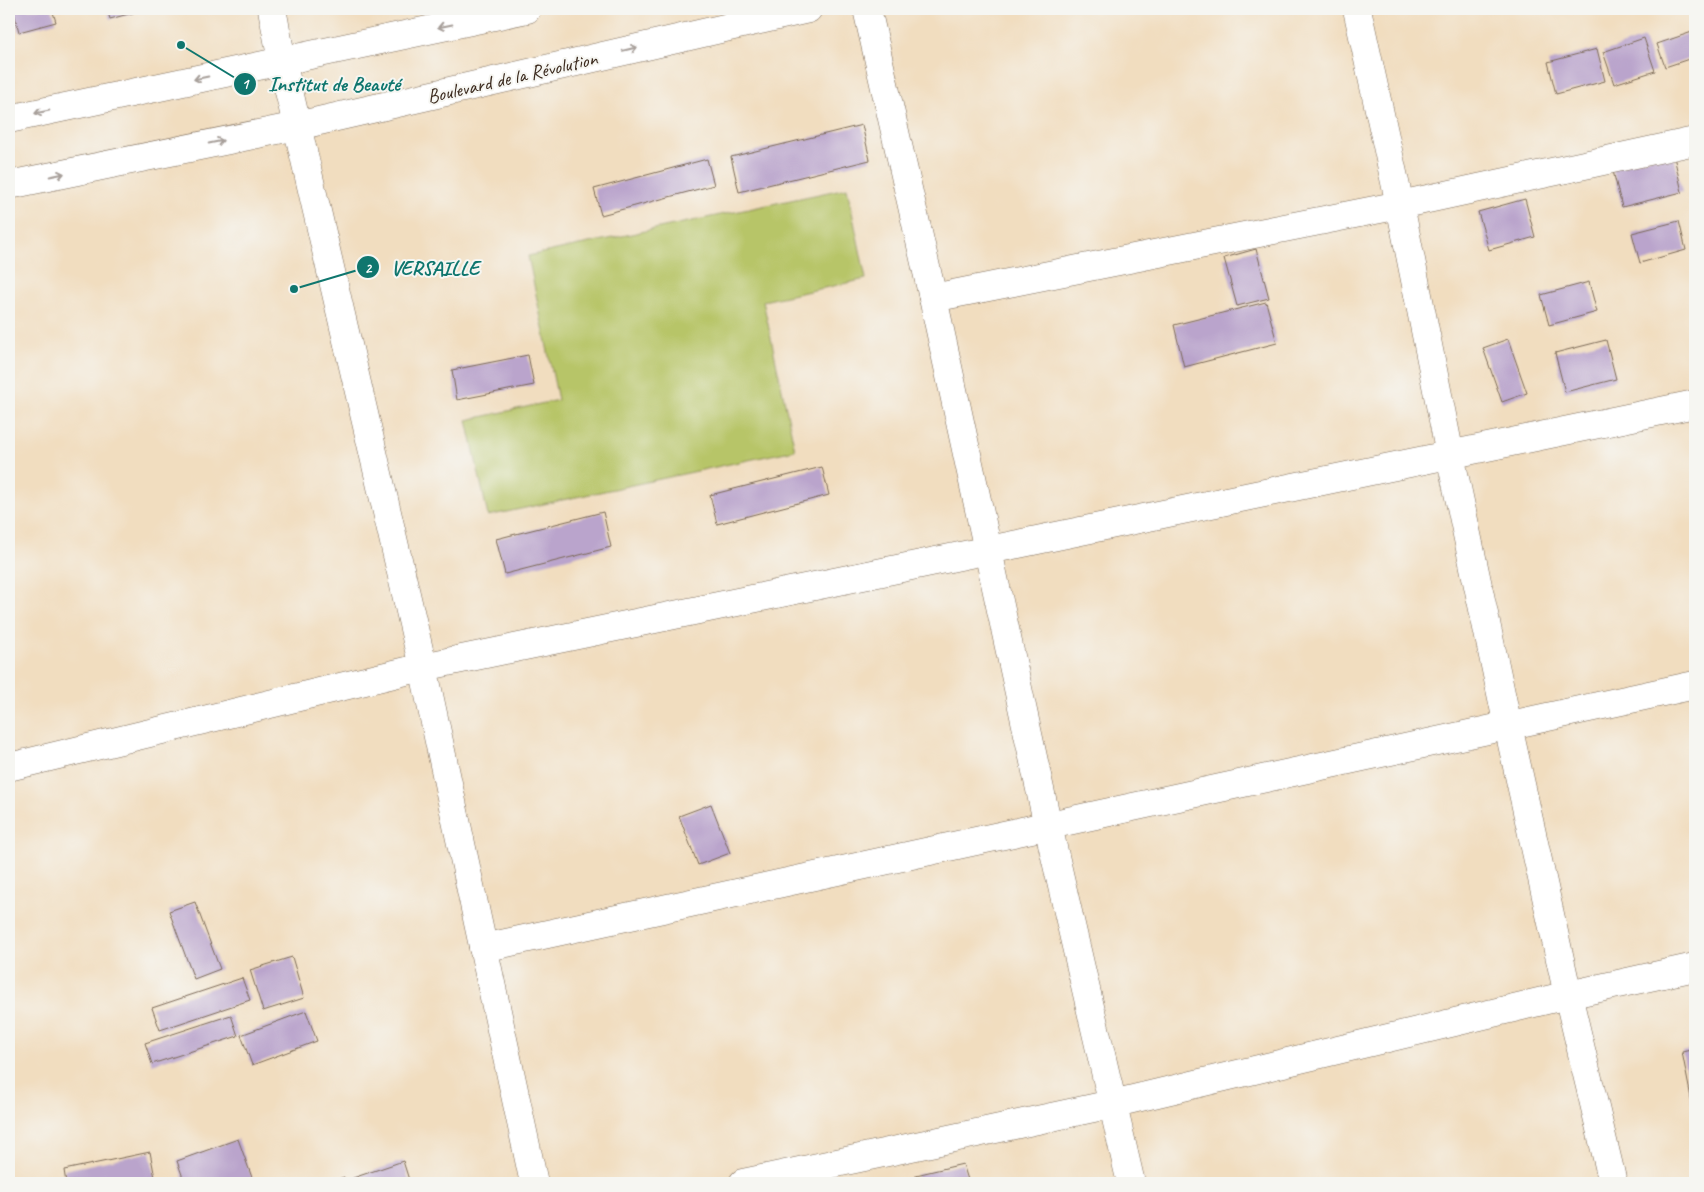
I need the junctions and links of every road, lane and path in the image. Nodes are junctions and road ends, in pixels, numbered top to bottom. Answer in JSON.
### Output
{"nodes":[{"id":1,"x":272,"y":9,"type":"edge"},
{"id":2,"x":527,"y":9,"type":"edge"},
{"id":3,"x":808,"y":9,"type":"edge"},
{"id":4,"x":867,"y":9,"type":"edge"},
{"id":5,"x":1357,"y":9,"type":"edge"},
{"id":6,"x":282,"y":61,"type":"junction"},
{"id":7,"x":9,"y":119,"type":"edge"},
{"id":8,"x":297,"y":126,"type":"junction"},
{"id":9,"x":1695,"y":141,"type":"edge"},
{"id":10,"x":9,"y":185,"type":"edge"},
{"id":11,"x":1400,"y":205,"type":"junction"},
{"id":12,"x":933,"y":298,"type":"junction"},
{"id":13,"x":1695,"y":404,"type":"edge"},
{"id":14,"x":1450,"y":455,"type":"junction"},
{"id":15,"x":988,"y":551,"type":"junction"},
{"id":16,"x":423,"y":667,"type":"junction"},
{"id":17,"x":1695,"y":685,"type":"edge"},
{"id":18,"x":1508,"y":726,"type":"junction"},
{"id":19,"x":9,"y":767,"type":"edge"},
{"id":20,"x":1048,"y":826,"type":"junction"},
{"id":21,"x":484,"y":948,"type":"junction"},
{"id":22,"x":1695,"y":967,"type":"edge"},
{"id":23,"x":1568,"y":995,"type":"junction"},
{"id":24,"x":1112,"y":1104,"type":"junction"},
{"id":25,"x":534,"y":1183,"type":"edge"},
{"id":26,"x":743,"y":1183,"type":"edge"},
{"id":27,"x":1131,"y":1183,"type":"edge"},
{"id":28,"x":1613,"y":1183,"type":"edge"}],
"edges":[{"from":1,"to":6,"type":"street"},
{"from":2,"to":6,"type":"street","one_way":true},
{"from":8,"to":3,"type":"street","name":"Boulevard de la Révolution","one_way":true},
{"from":4,"to":12,"type":"street"},
{"from":5,"to":11,"type":"street"},
{"from":6,"to":7,"type":"street","one_way":true},
{"from":6,"to":8,"type":"street"},
{"from":10,"to":8,"type":"street","name":"Boulevard de la Révolution","one_way":true},
{"from":8,"to":16,"type":"street"},
{"from":9,"to":11,"type":"street"},
{"from":11,"to":12,"type":"street"},
{"from":11,"to":14,"type":"street"},
{"from":12,"to":15,"type":"street"},
{"from":13,"to":14,"type":"street"},
{"from":14,"to":15,"type":"street"},
{"from":14,"to":18,"type":"street"},
{"from":15,"to":16,"type":"street"},
{"from":15,"to":20,"type":"street"},
{"from":16,"to":19,"type":"street"},
{"from":16,"to":21,"type":"street"},
{"from":17,"to":18,"type":"street"},
{"from":18,"to":20,"type":"street"},
{"from":18,"to":23,"type":"street"},
{"from":20,"to":21,"type":"street"},
{"from":20,"to":24,"type":"street"},
{"from":21,"to":25,"type":"street"},
{"from":22,"to":23,"type":"street"},
{"from":23,"to":24,"type":"street"},
{"from":23,"to":28,"type":"street"},
{"from":24,"to":26,"type":"street"},
{"from":24,"to":27,"type":"street"}]}
